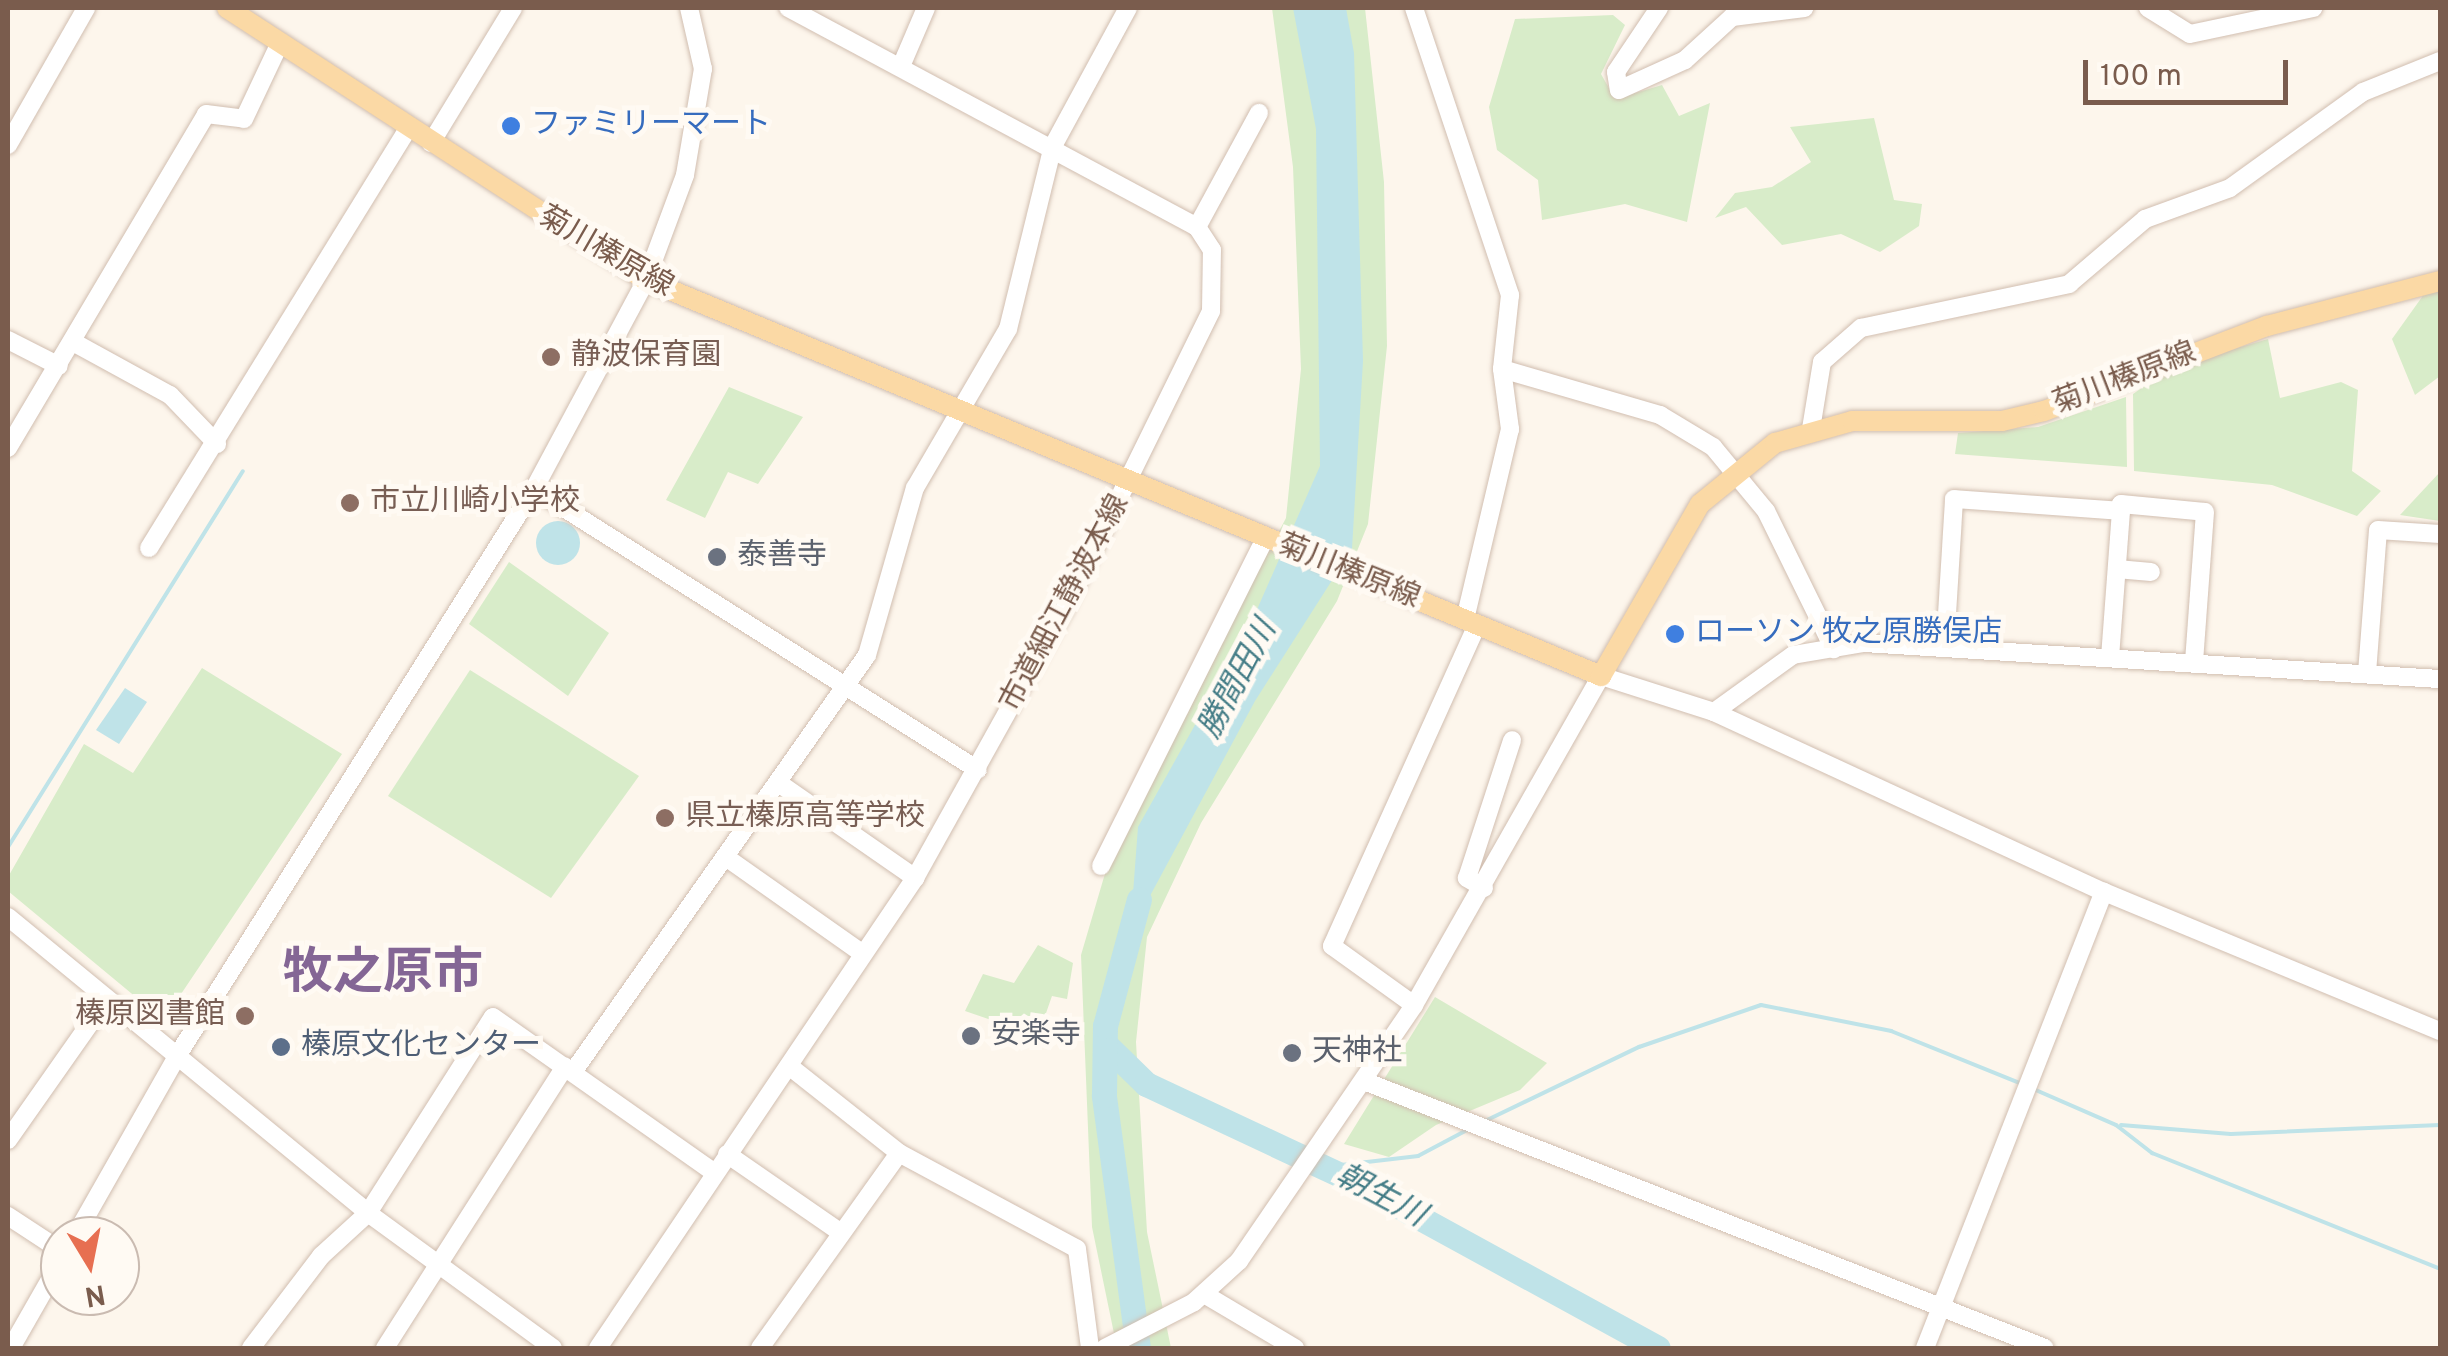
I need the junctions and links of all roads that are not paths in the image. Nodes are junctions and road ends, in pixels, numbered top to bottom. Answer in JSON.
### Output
{"nodes":[{"id":1,"x":86,"y":8,"type":"edge"},
{"id":2,"x":227,"y":8,"type":"edge"},
{"id":3,"x":513,"y":8,"type":"edge"},
{"id":4,"x":689,"y":8,"type":"edge"},
{"id":5,"x":788,"y":8,"type":"edge"},
{"id":6,"x":926,"y":8,"type":"edge"},
{"id":7,"x":1128,"y":8,"type":"edge"},
{"id":8,"x":1414,"y":8,"type":"edge"},
{"id":9,"x":1659,"y":8,"type":"edge"},
{"id":10,"x":1804,"y":8,"type":"edge"},
{"id":11,"x":2148,"y":8,"type":"edge"},
{"id":12,"x":2312,"y":8,"type":"edge"},
{"id":13,"x":280,"y":43,"type":"junction"},
{"id":14,"x":2440,"y":61,"type":"edge"},
{"id":15,"x":902,"y":64,"type":"junction"},
{"id":16,"x":1259,"y":113,"type":"dead end"},
{"id":17,"x":408,"y":129,"type":"junction"},
{"id":18,"x":431,"y":144,"type":"junction"},
{"id":19,"x":8,"y":145,"type":"edge"},
{"id":20,"x":1053,"y":146,"type":"junction"},
{"id":21,"x":1197,"y":227,"type":"junction"},
{"id":22,"x":646,"y":280,"type":"junction"},
{"id":23,"x":2440,"y":281,"type":"edge"},
{"id":24,"x":8,"y":340,"type":"edge"},
{"id":25,"x":73,"y":342,"type":"junction"},
{"id":26,"x":59,"y":366,"type":"junction"},
{"id":27,"x":1502,"y":368,"type":"junction"},
{"id":28,"x":961,"y":414,"type":"junction"},
{"id":29,"x":1811,"y":430,"type":"junction"},
{"id":30,"x":217,"y":444,"type":"junction"},
{"id":31,"x":8,"y":448,"type":"edge"},
{"id":32,"x":1732,"y":469,"type":"junction"},
{"id":33,"x":1130,"y":482,"type":"junction"},
{"id":34,"x":534,"y":489,"type":"junction"},
{"id":35,"x":2121,"y":511,"type":"junction"},
{"id":36,"x":2440,"y":534,"type":"edge"},
{"id":37,"x":1264,"y":540,"type":"junction"},
{"id":38,"x":149,"y":548,"type":"dead end"},
{"id":39,"x":2116,"y":570,"type":"junction"},
{"id":40,"x":2151,"y":572,"type":"dead end"},
{"id":41,"x":1471,"y":622,"type":"junction"},
{"id":42,"x":1946,"y":646,"type":"junction"},
{"id":43,"x":1834,"y":649,"type":"junction"},
{"id":44,"x":2110,"y":657,"type":"junction"},
{"id":45,"x":2194,"y":662,"type":"junction"},
{"id":46,"x":2366,"y":673,"type":"junction"},
{"id":47,"x":1601,"y":676,"type":"junction"},
{"id":48,"x":2440,"y":679,"type":"edge"},
{"id":49,"x":848,"y":686,"type":"junction"},
{"id":50,"x":1714,"y":712,"type":"junction"},
{"id":51,"x":1512,"y":740,"type":"dead end"},
{"id":52,"x":978,"y":770,"type":"junction"},
{"id":53,"x":780,"y":784,"type":"junction"},
{"id":54,"x":727,"y":858,"type":"junction"},
{"id":55,"x":1101,"y":866,"type":"dead end"},
{"id":56,"x":914,"y":878,"type":"junction"},
{"id":57,"x":1484,"y":888,"type":"junction"},
{"id":58,"x":2104,"y":892,"type":"junction"},
{"id":59,"x":8,"y":917,"type":"edge"},
{"id":60,"x":862,"y":954,"type":"junction"},
{"id":61,"x":108,"y":999,"type":"junction"},
{"id":62,"x":1414,"y":1005,"type":"junction"},
{"id":63,"x":2440,"y":1031,"type":"edge"},
{"id":64,"x":179,"y":1053,"type":"junction"},
{"id":65,"x":789,"y":1066,"type":"junction"},
{"id":66,"x":569,"y":1070,"type":"junction"},
{"id":67,"x":1364,"y":1080,"type":"junction"},
{"id":68,"x":8,"y":1140,"type":"edge"},
{"id":69,"x":899,"y":1153,"type":"junction"},
{"id":70,"x":727,"y":1154,"type":"junction"},
{"id":71,"x":715,"y":1173,"type":"junction"},
{"id":72,"x":368,"y":1213,"type":"junction"},
{"id":73,"x":8,"y":1216,"type":"edge"},
{"id":74,"x":86,"y":1216,"type":"edge"},
{"id":75,"x":840,"y":1232,"type":"junction"},
{"id":76,"x":40,"y":1237,"type":"edge"},
{"id":77,"x":435,"y":1266,"type":"junction"},
{"id":78,"x":40,"y":1296,"type":"edge"},
{"id":79,"x":1199,"y":1298,"type":"junction"},
{"id":80,"x":1941,"y":1307,"type":"junction"},
{"id":81,"x":10,"y":1348,"type":"edge"},
{"id":82,"x":251,"y":1348,"type":"edge"},
{"id":83,"x":385,"y":1348,"type":"edge"},
{"id":84,"x":553,"y":1348,"type":"edge"},
{"id":85,"x":598,"y":1348,"type":"edge"},
{"id":86,"x":760,"y":1348,"type":"edge"},
{"id":87,"x":1090,"y":1348,"type":"edge"},
{"id":88,"x":1105,"y":1348,"type":"edge"},
{"id":89,"x":1294,"y":1348,"type":"edge"},
{"id":90,"x":1925,"y":1348,"type":"edge"},
{"id":91,"x":2045,"y":1348,"type":"edge"}],
"edges":[{"from":1,"to":19,"type":"street"},
{"from":2,"to":13,"type":"main road","name":"菊川榛原線"},
{"from":3,"to":18,"type":"street"},
{"from":4,"to":22,"type":"street"},
{"from":5,"to":15,"type":"street"},
{"from":6,"to":15,"type":"street"},
{"from":7,"to":20,"type":"street"},
{"from":8,"to":27,"type":"street"},
{"from":9,"to":10,"type":"street"},
{"from":11,"to":12,"type":"street"},
{"from":13,"to":17,"type":"main road","name":"菊川榛原線"},
{"from":13,"to":25,"type":"street"},
{"from":14,"to":29,"type":"street"},
{"from":15,"to":20,"type":"street"},
{"from":16,"to":21,"type":"street"},
{"from":17,"to":18,"type":"main road","name":"菊川榛原線"},
{"from":17,"to":30,"type":"street"},
{"from":18,"to":22,"type":"main road","name":"菊川榛原線"},
{"from":20,"to":21,"type":"street"},
{"from":20,"to":28,"type":"street"},
{"from":21,"to":33,"type":"street","name":"市道細江静波本線"},
{"from":22,"to":28,"type":"main road","name":"菊川榛原線"},
{"from":22,"to":34,"type":"street"},
{"from":23,"to":29,"type":"main road","name":"菊川榛原線"},
{"from":24,"to":26,"type":"street"},
{"from":25,"to":26,"type":"street"},
{"from":25,"to":30,"type":"street"},
{"from":26,"to":31,"type":"street"},
{"from":27,"to":32,"type":"street"},
{"from":27,"to":41,"type":"street"},
{"from":28,"to":33,"type":"main road","name":"菊川榛原線"},
{"from":28,"to":49,"type":"street"},
{"from":29,"to":32,"type":"main road","name":"菊川榛原線"},
{"from":30,"to":38,"type":"street"},
{"from":32,"to":43,"type":"street"},
{"from":32,"to":47,"type":"main road","name":"菊川榛原線"},
{"from":33,"to":37,"type":"main road","name":"菊川榛原線"},
{"from":33,"to":52,"type":"street","name":"市道細江静波本線"},
{"from":34,"to":49,"type":"street"},
{"from":34,"to":64,"type":"street"},
{"from":35,"to":39,"type":"street"},
{"from":35,"to":42,"type":"street"},
{"from":35,"to":45,"type":"street"},
{"from":36,"to":46,"type":"street"},
{"from":37,"to":41,"type":"main road","name":"菊川榛原線"},
{"from":37,"to":55,"type":"street"},
{"from":39,"to":40,"type":"street"},
{"from":39,"to":44,"type":"street"},
{"from":41,"to":47,"type":"main road","name":"菊川榛原線"},
{"from":41,"to":62,"type":"street"},
{"from":42,"to":43,"type":"street"},
{"from":42,"to":44,"type":"street"},
{"from":43,"to":50,"type":"street"},
{"from":44,"to":45,"type":"street"},
{"from":45,"to":46,"type":"street"},
{"from":46,"to":48,"type":"street"},
{"from":47,"to":50,"type":"street"},
{"from":47,"to":57,"type":"street"},
{"from":49,"to":52,"type":"street"},
{"from":49,"to":53,"type":"street"},
{"from":50,"to":58,"type":"street"},
{"from":51,"to":57,"type":"street"},
{"from":52,"to":56,"type":"street","name":"市道細江静波本線"},
{"from":53,"to":54,"type":"street"},
{"from":53,"to":56,"type":"street"},
{"from":54,"to":60,"type":"street"},
{"from":54,"to":66,"type":"street"},
{"from":56,"to":60,"type":"street","name":"市道細江静波本線"},
{"from":57,"to":62,"type":"street"},
{"from":58,"to":63,"type":"street"},
{"from":58,"to":80,"type":"street"},
{"from":59,"to":61,"type":"street"},
{"from":60,"to":65,"type":"street","name":"市道細江静波本線"},
{"from":61,"to":64,"type":"street"},
{"from":61,"to":68,"type":"street"},
{"from":62,"to":67,"type":"street"},
{"from":64,"to":72,"type":"street"},
{"from":64,"to":74,"type":"street"},
{"from":65,"to":69,"type":"street"},
{"from":65,"to":70,"type":"street","name":"市道細江静波本線"},
{"from":66,"to":71,"type":"street"},
{"from":66,"to":72,"type":"street"},
{"from":66,"to":77,"type":"street"},
{"from":67,"to":79,"type":"street"},
{"from":67,"to":80,"type":"street"},
{"from":69,"to":75,"type":"street"},
{"from":69,"to":87,"type":"street"},
{"from":70,"to":71,"type":"street","name":"市道細江静波本線"},
{"from":70,"to":75,"type":"street"},
{"from":71,"to":85,"type":"street","name":"市道細江静波本線"},
{"from":72,"to":77,"type":"street"},
{"from":72,"to":82,"type":"street"},
{"from":73,"to":76,"type":"street"},
{"from":75,"to":86,"type":"street"},
{"from":77,"to":83,"type":"street"},
{"from":77,"to":84,"type":"street"},
{"from":78,"to":81,"type":"street"},
{"from":79,"to":88,"type":"street"},
{"from":79,"to":89,"type":"street"},
{"from":80,"to":90,"type":"street"},
{"from":80,"to":91,"type":"street"}]}
